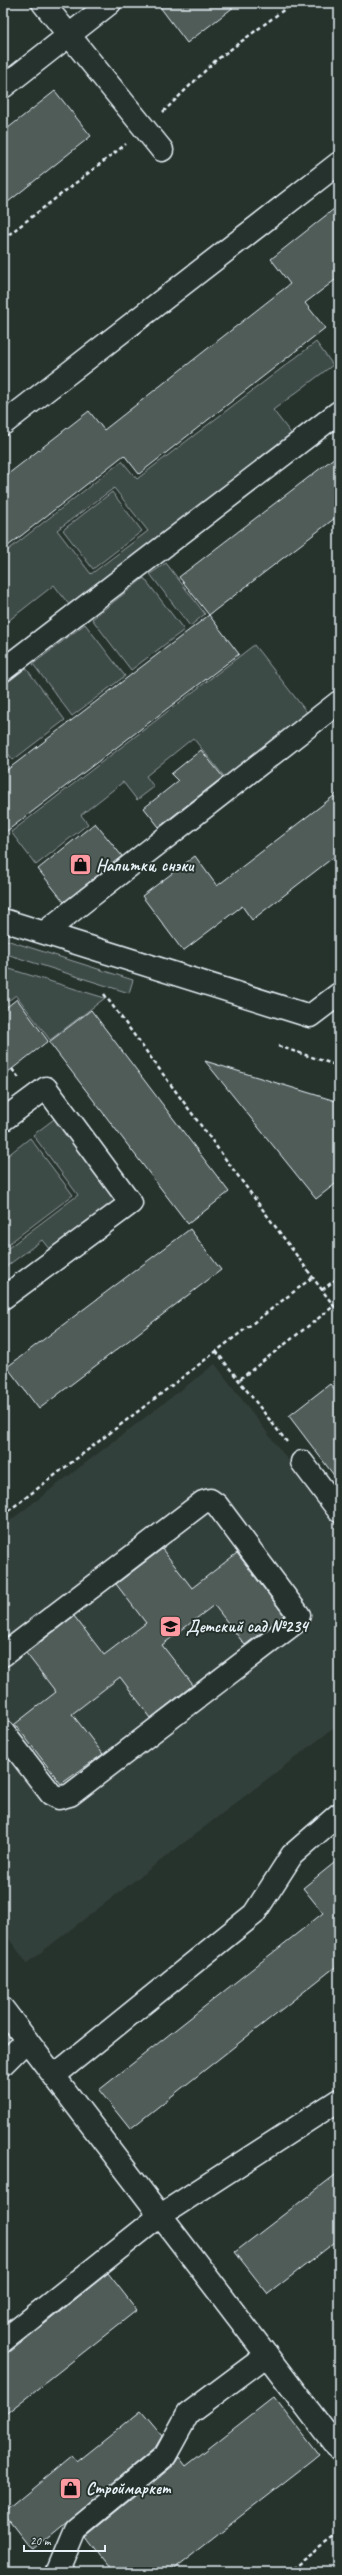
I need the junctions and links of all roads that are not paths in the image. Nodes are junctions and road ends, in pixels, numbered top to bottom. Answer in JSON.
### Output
{"nodes":[{"id":1,"x":43,"y":3,"type":"edge"},
{"id":2,"x":110,"y":3,"type":"edge"},
{"id":3,"x":69,"y":36,"type":"junction"},
{"id":4,"x":3,"y":87,"type":"edge"},
{"id":5,"x":162,"y":150,"type":"dead end"},
{"id":6,"x":339,"y":163,"type":"edge"},
{"id":7,"x":339,"y":412,"type":"edge"},
{"id":8,"x":3,"y":424,"type":"edge"},
{"id":9,"x":3,"y":670,"type":"edge"},
{"id":10,"x":339,"y":702,"type":"edge"},
{"id":11,"x":3,"y":920,"type":"edge"},
{"id":12,"x":45,"y":932,"type":"junction"},
{"id":13,"x":339,"y":994,"type":"edge"},
{"id":14,"x":3,"y":1120,"type":"edge"},
{"id":15,"x":3,"y":1298,"type":"edge"},
{"id":16,"x":302,"y":1462,"type":"road end"},
{"id":17,"x":339,"y":1511,"type":"edge"},
{"id":18,"x":3,"y":1655,"type":"edge"},
{"id":19,"x":3,"y":1732,"type":"edge"},
{"id":20,"x":339,"y":1814,"type":"edge"},
{"id":21,"x":3,"y":2009,"type":"edge"},
{"id":22,"x":27,"y":2040,"type":"junction"},
{"id":23,"x":3,"y":2064,"type":"edge"},
{"id":24,"x":55,"y":2075,"type":"junction"},
{"id":25,"x":339,"y":2100,"type":"edge"},
{"id":26,"x":161,"y":2215,"type":"junction"},
{"id":27,"x":3,"y":2341,"type":"edge"},
{"id":28,"x":267,"y":2355,"type":"junction"},
{"id":29,"x":339,"y":2450,"type":"edge"},
{"id":30,"x":58,"y":2572,"type":"edge"}],
"edges":[{"from":1,"to":3,"type":"lane"},
{"from":2,"to":3,"type":"lane"},
{"from":3,"to":4,"type":"lane"},
{"from":3,"to":5,"type":"lane"},
{"from":6,"to":8,"type":"lane"},
{"from":7,"to":9,"type":"lane"},
{"from":10,"to":12,"type":"lane"},
{"from":11,"to":12,"type":"lane"},
{"from":12,"to":13,"type":"lane"},
{"from":14,"to":15,"type":"lane"},
{"from":16,"to":17,"type":"lane"},
{"from":18,"to":19,"type":"lane"},
{"from":20,"to":24,"type":"lane"},
{"from":21,"to":22,"type":"lane"},
{"from":22,"to":23,"type":"lane"},
{"from":22,"to":24,"type":"lane"},
{"from":24,"to":26,"type":"lane"},
{"from":25,"to":26,"type":"lane"},
{"from":26,"to":27,"type":"lane"},
{"from":26,"to":28,"type":"lane"},
{"from":28,"to":29,"type":"lane"},
{"from":28,"to":30,"type":"lane"}]}
